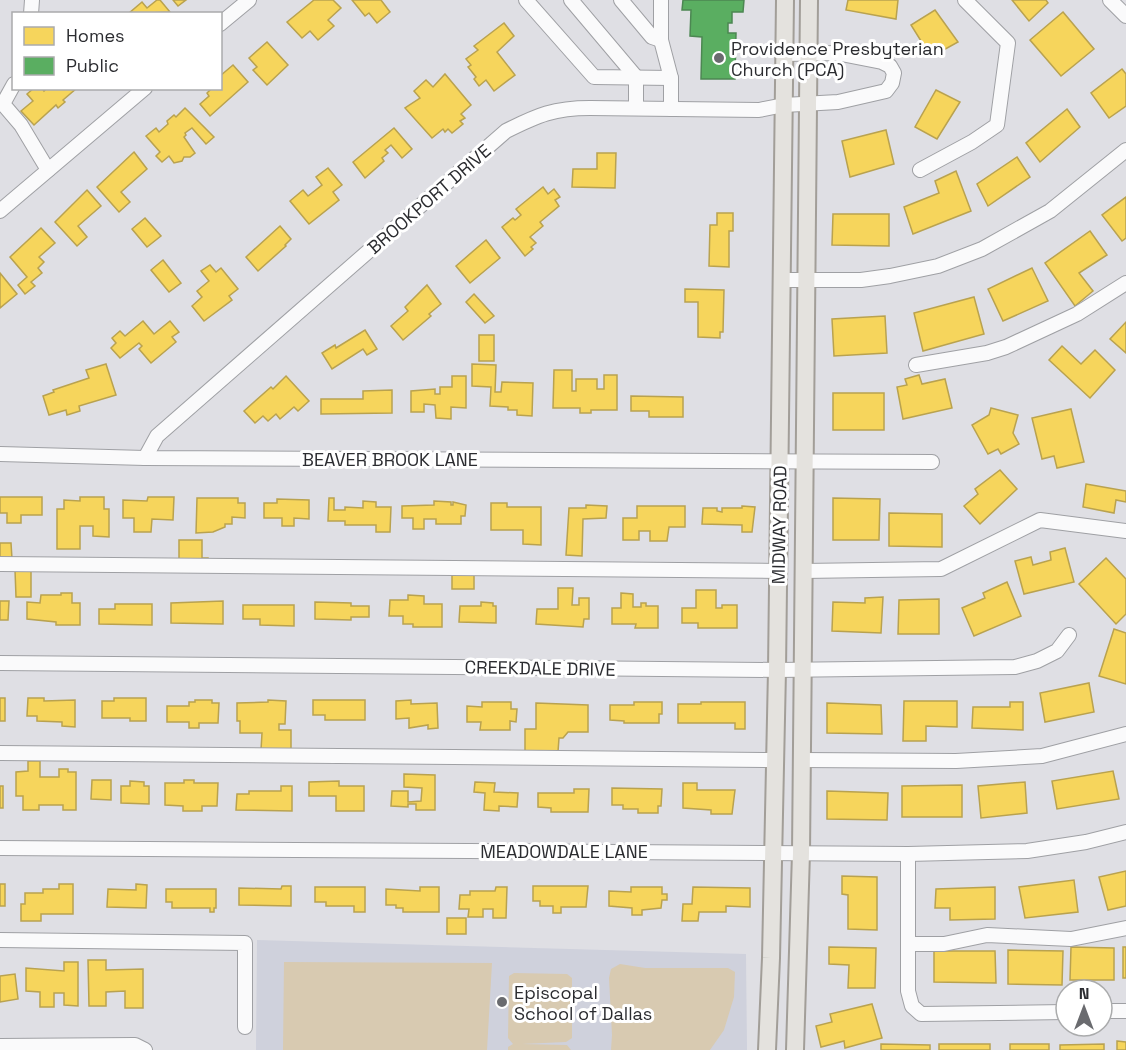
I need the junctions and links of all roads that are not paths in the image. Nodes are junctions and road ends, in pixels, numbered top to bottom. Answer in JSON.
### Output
{"nodes":[{"id":1,"x":249,"y":0,"type":"edge"},
{"id":2,"x":526,"y":0,"type":"edge"},
{"id":3,"x":571,"y":0,"type":"edge"},
{"id":4,"x":621,"y":0,"type":"edge"},
{"id":5,"x":661,"y":0,"type":"edge"},
{"id":6,"x":785,"y":0,"type":"edge"},
{"id":7,"x":810,"y":0,"type":"edge"},
{"id":8,"x":965,"y":0,"type":"edge"},
{"id":9,"x":1110,"y":0,"type":"edge"},
{"id":10,"x":1126,"y":16,"type":"edge"},
{"id":11,"x":222,"y":22,"type":"edge"},
{"id":12,"x":661,"y":40,"type":"junction"},
{"id":13,"x":784,"y":54,"type":"junction"},
{"id":14,"x":809,"y":54,"type":"junction"},
{"id":15,"x":636,"y":77,"type":"junction"},
{"id":16,"x":671,"y":78,"type":"junction"},
{"id":17,"x":12,"y":88,"type":"edge"},
{"id":18,"x":143,"y":90,"type":"edge"},
{"id":19,"x":784,"y":105,"type":"junction"},
{"id":20,"x":809,"y":105,"type":"junction"},
{"id":21,"x":636,"y":108,"type":"junction"},
{"id":22,"x":671,"y":109,"type":"junction"},
{"id":23,"x":1126,"y":150,"type":"edge"},
{"id":24,"x":48,"y":170,"type":"junction"},
{"id":25,"x":920,"y":170,"type":"dead end"},
{"id":26,"x":0,"y":211,"type":"edge"},
{"id":27,"x":782,"y":280,"type":"junction"},
{"id":28,"x":807,"y":281,"type":"junction"},
{"id":29,"x":1126,"y":282,"type":"edge"},
{"id":30,"x":916,"y":365,"type":"dead end"},
{"id":31,"x":0,"y":454,"type":"edge"},
{"id":32,"x":145,"y":458,"type":"junction"},
{"id":33,"x":779,"y":462,"type":"junction"},
{"id":34,"x":805,"y":462,"type":"junction"},
{"id":35,"x":932,"y":462,"type":"dead end"},
{"id":36,"x":1126,"y":531,"type":"edge"},
{"id":37,"x":0,"y":564,"type":"edge"},
{"id":38,"x":778,"y":571,"type":"junction"},
{"id":39,"x":803,"y":571,"type":"junction"},
{"id":40,"x":1069,"y":635,"type":"dead end"},
{"id":41,"x":0,"y":663,"type":"edge"},
{"id":42,"x":777,"y":670,"type":"junction"},
{"id":43,"x":802,"y":670,"type":"junction"},
{"id":44,"x":1126,"y":734,"type":"edge"},
{"id":45,"x":0,"y":753,"type":"edge"},
{"id":46,"x":776,"y":760,"type":"junction"},
{"id":47,"x":802,"y":760,"type":"junction"},
{"id":48,"x":1126,"y":832,"type":"edge"},
{"id":49,"x":0,"y":848,"type":"edge"},
{"id":50,"x":774,"y":852,"type":"junction"},
{"id":51,"x":801,"y":853,"type":"junction"},
{"id":52,"x":908,"y":854,"type":"junction"},
{"id":53,"x":1126,"y":928,"type":"edge"},
{"id":54,"x":0,"y":940,"type":"edge"},
{"id":55,"x":908,"y":944,"type":"junction"},
{"id":56,"x":1054,"y":1012,"type":"edge"},
{"id":57,"x":245,"y":1027,"type":"dead end"},
{"id":58,"x":0,"y":1046,"type":"edge"},
{"id":59,"x":66,"y":1048,"type":"edge"},
{"id":60,"x":145,"y":1050,"type":"edge"},
{"id":61,"x":767,"y":1050,"type":"edge"},
{"id":62,"x":795,"y":1050,"type":"edge"}],
"edges":[{"from":1,"to":11,"type":"street"},
{"from":2,"to":15,"type":"street"},
{"from":3,"to":15,"type":"street"},
{"from":4,"to":12,"type":"street"},
{"from":5,"to":12,"type":"street"},
{"from":6,"to":13,"type":"main road","name":"MIDWAY ROAD"},
{"from":7,"to":14,"type":"main road","name":"MIDWAY ROAD"},
{"from":8,"to":25,"type":"street"},
{"from":9,"to":10,"type":"street"},
{"from":12,"to":16,"type":"street"},
{"from":13,"to":14,"type":"street"},
{"from":13,"to":19,"type":"main road","name":"MIDWAY ROAD"},
{"from":14,"to":20,"type":"main road","name":"MIDWAY ROAD"},
{"from":14,"to":20,"type":"street","name":"BROOKPORT DRIVE"},
{"from":15,"to":16,"type":"street"},
{"from":15,"to":21,"type":"street"},
{"from":16,"to":22,"type":"street"},
{"from":17,"to":24,"type":"street"},
{"from":18,"to":24,"type":"street"},
{"from":19,"to":20,"type":"street","name":"BROOKPORT DRIVE"},
{"from":19,"to":22,"type":"street","name":"BROOKPORT DRIVE"},
{"from":19,"to":27,"type":"main road","name":"MIDWAY ROAD"},
{"from":20,"to":28,"type":"main road","name":"MIDWAY ROAD"},
{"from":21,"to":22,"type":"street","name":"BROOKPORT DRIVE"},
{"from":21,"to":32,"type":"street","name":"BROOKPORT DRIVE"},
{"from":23,"to":28,"type":"street"},
{"from":24,"to":26,"type":"street"},
{"from":27,"to":28,"type":"street"},
{"from":27,"to":33,"type":"main road","name":"MIDWAY ROAD"},
{"from":28,"to":34,"type":"main road","name":"MIDWAY ROAD"},
{"from":29,"to":30,"type":"street"},
{"from":31,"to":32,"type":"street","name":"BEAVER BROOK LANE"},
{"from":32,"to":33,"type":"street","name":"BEAVER BROOK LANE"},
{"from":33,"to":34,"type":"street","name":"BEAVER BROOK LANE"},
{"from":33,"to":38,"type":"main road","name":"MIDWAY ROAD"},
{"from":34,"to":35,"type":"street","name":"BEAVER BROOK LANE"},
{"from":34,"to":39,"type":"main road","name":"MIDWAY ROAD"},
{"from":36,"to":39,"type":"street"},
{"from":37,"to":38,"type":"street"},
{"from":38,"to":42,"type":"main road","name":"MIDWAY ROAD"},
{"from":39,"to":43,"type":"main road","name":"MIDWAY ROAD"},
{"from":40,"to":43,"type":"street","name":"CREEKDALE DRIVE"},
{"from":41,"to":42,"type":"street","name":"CREEKDALE DRIVE"},
{"from":42,"to":43,"type":"street","name":"CREEKDALE DRIVE"},
{"from":42,"to":46,"type":"main road","name":"MIDWAY ROAD"},
{"from":43,"to":47,"type":"main road","name":"MIDWAY ROAD"},
{"from":44,"to":47,"type":"street"},
{"from":45,"to":46,"type":"street"},
{"from":46,"to":50,"type":"main road","name":"MIDWAY ROAD"},
{"from":47,"to":51,"type":"main road","name":"MIDWAY ROAD"},
{"from":48,"to":52,"type":"street","name":"MEADOWDALE LANE"},
{"from":49,"to":50,"type":"street","name":"MEADOWDALE LANE"},
{"from":50,"to":51,"type":"street","name":"MEADOWDALE LANE"},
{"from":50,"to":61,"type":"main road","name":"MIDWAY ROAD"},
{"from":51,"to":52,"type":"street","name":"MEADOWDALE LANE"},
{"from":51,"to":62,"type":"main road","name":"MIDWAY ROAD"},
{"from":52,"to":55,"type":"street"},
{"from":53,"to":55,"type":"street"},
{"from":54,"to":57,"type":"street"},
{"from":55,"to":56,"type":"street"},
{"from":58,"to":59,"type":"street"},
{"from":59,"to":60,"type":"street"}]}
